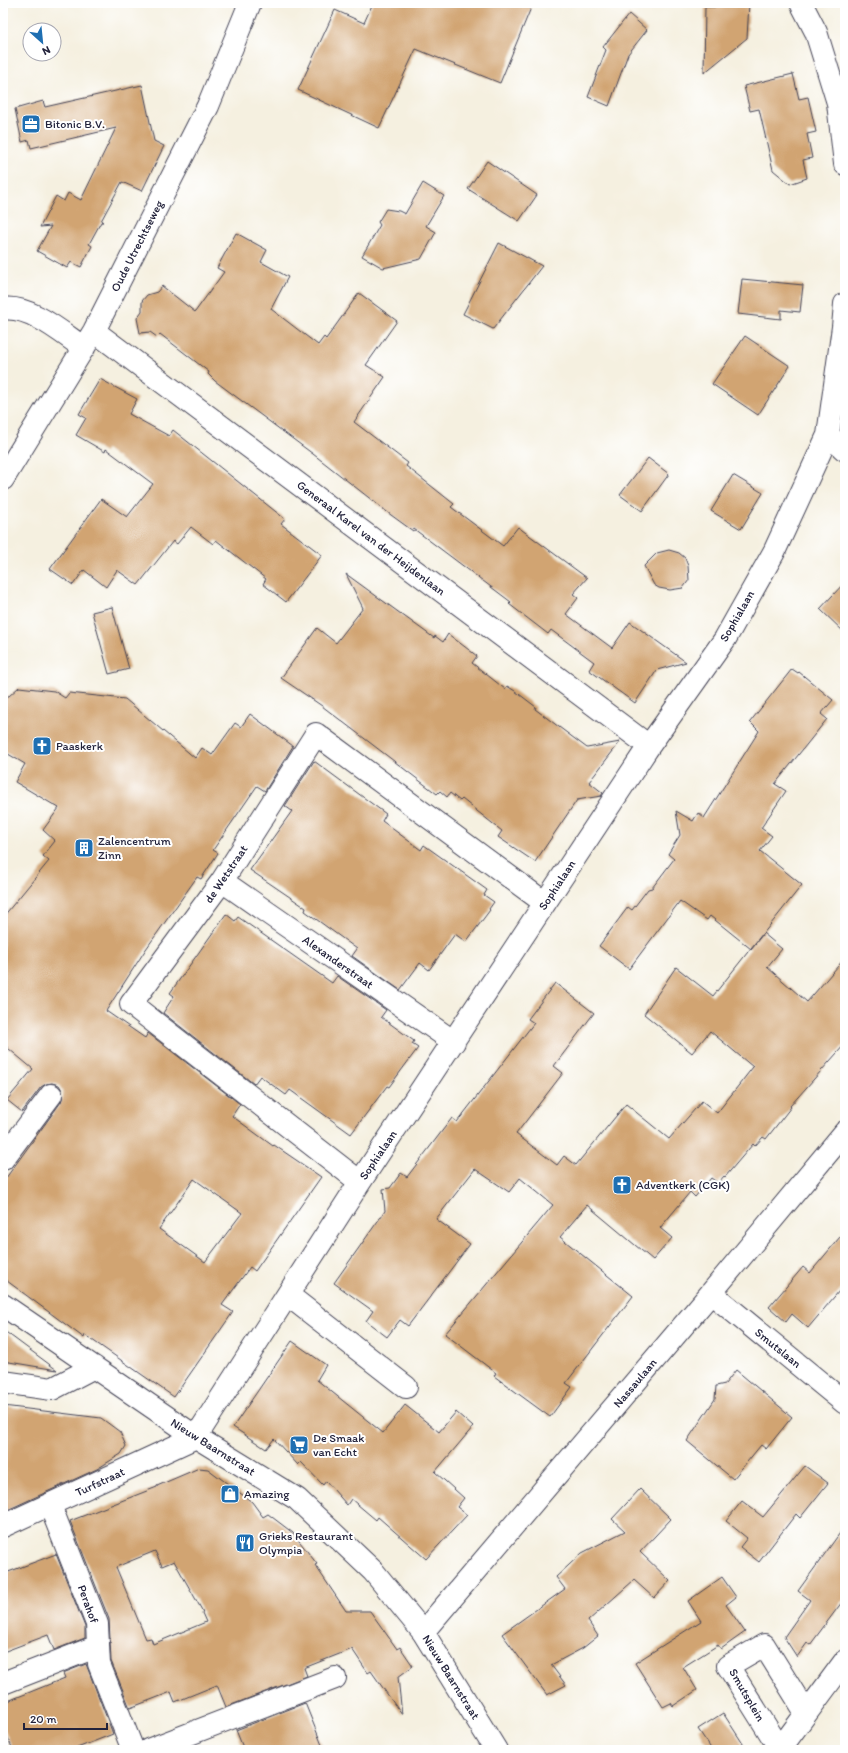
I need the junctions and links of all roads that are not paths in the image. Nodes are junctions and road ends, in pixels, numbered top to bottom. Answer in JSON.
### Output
{"nodes":[{"id":1,"x":250,"y":3,"type":"edge"},
{"id":2,"x":802,"y":3,"type":"edge"},
{"id":3,"x":841,"y":102,"type":"edge"},
{"id":4,"x":845,"y":164,"type":"edge"},
{"id":5,"x":845,"y":304,"type":"edge"},
{"id":6,"x":3,"y":309,"type":"edge"},
{"id":7,"x":89,"y":340,"type":"junction"},
{"id":8,"x":828,"y":435,"type":"junction"},
{"id":9,"x":845,"y":450,"type":"edge"},
{"id":10,"x":3,"y":479,"type":"edge"},
{"id":11,"x":649,"y":746,"type":"junction"},
{"id":12,"x":222,"y":881,"type":"junction"},
{"id":13,"x":545,"y":903,"type":"junction"},
{"id":14,"x":454,"y":1042,"type":"junction"},
{"id":15,"x":51,"y":1095,"type":"dead end"},
{"id":16,"x":845,"y":1132,"type":"edge"},
{"id":17,"x":3,"y":1159,"type":"edge"},
{"id":18,"x":360,"y":1182,"type":"junction"},
{"id":19,"x":711,"y":1293,"type":"junction"},
{"id":20,"x":288,"y":1295,"type":"junction"},
{"id":21,"x":3,"y":1305,"type":"edge"},
{"id":22,"x":94,"y":1367,"type":"junction"},
{"id":23,"x":3,"y":1382,"type":"edge"},
{"id":24,"x":406,"y":1387,"type":"dead end"},
{"id":25,"x":845,"y":1403,"type":"edge"},
{"id":26,"x":196,"y":1437,"type":"junction"},
{"id":27,"x":50,"y":1505,"type":"junction"},
{"id":28,"x":3,"y":1526,"type":"edge"},
{"id":29,"x":423,"y":1632,"type":"junction"},
{"id":30,"x":98,"y":1646,"type":"junction"},
{"id":31,"x":844,"y":1662,"type":"edge"},
{"id":32,"x":335,"y":1678,"type":"dead end"},
{"id":33,"x":3,"y":1683,"type":"edge"},
{"id":34,"x":806,"y":1713,"type":"dead end"},
{"id":35,"x":133,"y":1750,"type":"edge"},
{"id":36,"x":148,"y":1750,"type":"edge"},
{"id":37,"x":496,"y":1750,"type":"edge"}],
"edges":[{"from":1,"to":7,"type":"street","name":"Oude Utrechtseweg"},
{"from":2,"to":3,"type":"street"},
{"from":3,"to":4,"type":"street"},
{"from":5,"to":8,"type":"street","name":"Sophialaan"},
{"from":6,"to":7,"type":"street","name":"Generaal Karel van der Heijdenlaan"},
{"from":7,"to":10,"type":"street","name":"Oude Utrechtseweg"},
{"from":7,"to":11,"type":"street","name":"Generaal Karel van der Heijdenlaan"},
{"from":8,"to":9,"type":"street"},
{"from":8,"to":11,"type":"street","name":"Sophialaan"},
{"from":11,"to":13,"type":"street","name":"Sophialaan"},
{"from":12,"to":13,"type":"street","name":"de Wetstraat"},
{"from":12,"to":14,"type":"street","name":"Alexanderstraat"},
{"from":12,"to":18,"type":"street","name":"de Wetstraat"},
{"from":13,"to":14,"type":"street","name":"Sophialaan"},
{"from":14,"to":18,"type":"street","name":"Sophialaan"},
{"from":15,"to":17,"type":"street"},
{"from":16,"to":19,"type":"street","name":"Nassaulaan"},
{"from":18,"to":20,"type":"street","name":"Sophialaan"},
{"from":19,"to":25,"type":"street","name":"Smutslaan"},
{"from":19,"to":29,"type":"street","name":"Nassaulaan"},
{"from":20,"to":24,"type":"street"},
{"from":20,"to":26,"type":"street","name":"Sophialaan"},
{"from":21,"to":22,"type":"street","name":"Nieuw Baarnstraat"},
{"from":22,"to":23,"type":"street"},
{"from":22,"to":26,"type":"street","name":"Nieuw Baarnstraat"},
{"from":26,"to":27,"type":"street","name":"Turfstraat"},
{"from":26,"to":29,"type":"street","name":"Nieuw Baarnstraat"},
{"from":27,"to":28,"type":"street","name":"Turfstraat"},
{"from":27,"to":30,"type":"street","name":"Perahof"},
{"from":29,"to":37,"type":"street","name":"Nieuw Baarnstraat"},
{"from":30,"to":33,"type":"street"},
{"from":30,"to":35,"type":"street","name":"Perahof"},
{"from":31,"to":34,"type":"street"},
{"from":32,"to":36,"type":"street"}]}
